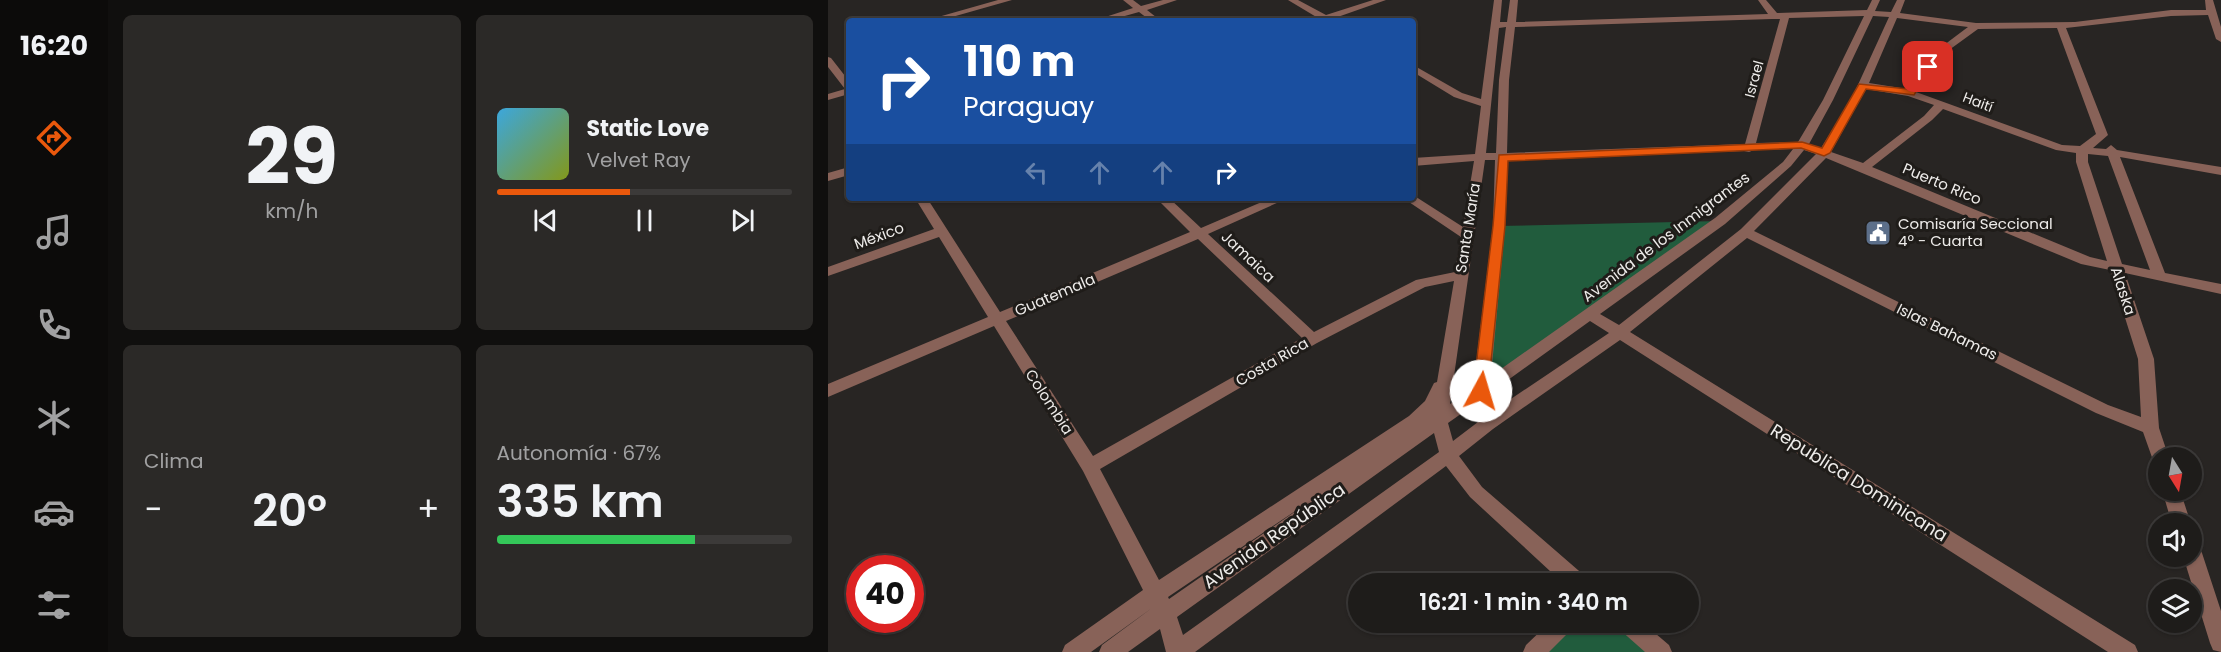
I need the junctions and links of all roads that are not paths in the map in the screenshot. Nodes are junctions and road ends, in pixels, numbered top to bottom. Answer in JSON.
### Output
{"nodes":[{"id":1,"x":1008,"y":0,"type":"edge"},
{"id":2,"x":1127,"y":0,"type":"edge"},
{"id":3,"x":1173,"y":0,"type":"edge"},
{"id":4,"x":1292,"y":0,"type":"edge"},
{"id":5,"x":1382,"y":0,"type":"edge"},
{"id":6,"x":1498,"y":0,"type":"edge"},
{"id":7,"x":1514,"y":0,"type":"edge"},
{"id":8,"x":1762,"y":0,"type":"edge"},
{"id":9,"x":1901,"y":0,"type":"edge"},
{"id":10,"x":2210,"y":0,"type":"edge"},
{"id":11,"x":1873,"y":6,"type":"edge"},
{"id":12,"x":1141,"y":9,"type":"junction"},
{"id":13,"x":2211,"y":12,"type":"junction"},
{"id":14,"x":1895,"y":15,"type":"junction"},
{"id":15,"x":1780,"y":17,"type":"junction"},
{"id":16,"x":939,"y":18,"type":"edge"},
{"id":17,"x":1108,"y":18,"type":"edge"},
{"id":18,"x":1153,"y":18,"type":"edge"},
{"id":19,"x":1327,"y":18,"type":"edge"},
{"id":20,"x":1332,"y":18,"type":"edge"},
{"id":21,"x":1494,"y":25,"type":"junction"},
{"id":22,"x":2061,"y":25,"type":"junction"},
{"id":23,"x":1511,"y":26,"type":"junction"},
{"id":24,"x":1976,"y":26,"type":"junction"},
{"id":25,"x":2221,"y":39,"type":"edge"},
{"id":26,"x":828,"y":60,"type":"edge"},
{"id":27,"x":1416,"y":70,"type":"edge"},
{"id":28,"x":846,"y":85,"type":"edge"},
{"id":29,"x":1863,"y":86,"type":"junction"},
{"id":30,"x":846,"y":90,"type":"edge"},
{"id":31,"x":1910,"y":93,"type":"junction"},
{"id":32,"x":828,"y":97,"type":"edge"},
{"id":33,"x":1485,"y":104,"type":"junction"},
{"id":34,"x":1941,"y":104,"type":"junction"},
{"id":35,"x":2102,"y":135,"type":"junction"},
{"id":36,"x":1802,"y":145,"type":"junction"},
{"id":37,"x":1749,"y":149,"type":"junction"},
{"id":38,"x":2082,"y":150,"type":"junction"},
{"id":39,"x":1824,"y":153,"type":"junction"},
{"id":40,"x":2114,"y":153,"type":"junction"},
{"id":41,"x":1480,"y":157,"type":"junction"},
{"id":42,"x":1503,"y":158,"type":"junction"},
{"id":43,"x":1416,"y":162,"type":"edge"},
{"id":44,"x":1864,"y":168,"type":"junction"},
{"id":45,"x":2221,"y":171,"type":"edge"},
{"id":46,"x":846,"y":172,"type":"edge"},
{"id":47,"x":828,"y":177,"type":"edge"},
{"id":48,"x":923,"y":201,"type":"edge"},
{"id":49,"x":1165,"y":201,"type":"edge"},
{"id":50,"x":1275,"y":201,"type":"edge"},
{"id":51,"x":1414,"y":201,"type":"edge"},
{"id":52,"x":942,"y":231,"type":"junction"},
{"id":53,"x":1746,"y":232,"type":"junction"},
{"id":54,"x":1198,"y":234,"type":"junction"},
{"id":55,"x":1467,"y":235,"type":"junction"},
{"id":56,"x":2116,"y":268,"type":"junction"},
{"id":57,"x":828,"y":272,"type":"edge"},
{"id":58,"x":1461,"y":276,"type":"junction"},
{"id":59,"x":2160,"y":278,"type":"junction"},
{"id":60,"x":2221,"y":290,"type":"edge"},
{"id":61,"x":1590,"y":314,"type":"junction"},
{"id":62,"x":996,"y":320,"type":"junction"},
{"id":63,"x":1619,"y":333,"type":"junction"},
{"id":64,"x":1312,"y":339,"type":"junction"},
{"id":65,"x":1448,"y":370,"type":"junction"},
{"id":66,"x":828,"y":391,"type":"edge"},
{"id":67,"x":1481,"y":391,"type":"junction"},
{"id":68,"x":1439,"y":421,"type":"junction"},
{"id":69,"x":1487,"y":424,"type":"junction"},
{"id":70,"x":2150,"y":428,"type":"junction"},
{"id":71,"x":2156,"y":447,"type":"edge"},
{"id":72,"x":1448,"y":455,"type":"junction"},
{"id":73,"x":1090,"y":466,"type":"junction"},
{"id":74,"x":2196,"y":567,"type":"edge"},
{"id":75,"x":1567,"y":573,"type":"edge"},
{"id":76,"x":1160,"y":603,"type":"junction"},
{"id":77,"x":1554,"y":633,"type":"edge"},
{"id":78,"x":1639,"y":633,"type":"edge"},
{"id":79,"x":2221,"y":644,"type":"edge"},
{"id":80,"x":1073,"y":652,"type":"edge"},
{"id":81,"x":1110,"y":652,"type":"edge"},
{"id":82,"x":1178,"y":652,"type":"edge"},
{"id":83,"x":1534,"y":652,"type":"edge"},
{"id":84,"x":1661,"y":652,"type":"edge"},
{"id":85,"x":2127,"y":652,"type":"edge"}],
"edges":[{"from":1,"to":16,"type":"street"},
{"from":2,"to":12,"type":"street"},
{"from":3,"to":12,"type":"street"},
{"from":4,"to":19,"type":"street"},
{"from":5,"to":20,"type":"street"},
{"from":6,"to":21,"type":"street","name":"Santa María"},
{"from":7,"to":23,"type":"street","name":"Santa María"},
{"from":8,"to":15,"type":"street"},
{"from":9,"to":14,"type":"street"},
{"from":10,"to":13,"type":"street"},
{"from":11,"to":14,"type":"street"},
{"from":11,"to":15,"type":"street"},
{"from":11,"to":36,"type":"street","name":"Avenida de los Inmigrantes"},
{"from":12,"to":17,"type":"street"},
{"from":12,"to":18,"type":"street"},
{"from":13,"to":22,"type":"street"},
{"from":13,"to":25,"type":"street"},
{"from":14,"to":24,"type":"street"},
{"from":14,"to":29,"type":"street"},
{"from":15,"to":23,"type":"street"},
{"from":15,"to":37,"type":"street","name":"Israel"},
{"from":21,"to":23,"type":"street"},
{"from":21,"to":33,"type":"street","name":"Santa María"},
{"from":22,"to":24,"type":"street"},
{"from":22,"to":35,"type":"street"},
{"from":23,"to":42,"type":"street","name":"Santa María"},
{"from":24,"to":31,"type":"street"},
{"from":26,"to":28,"type":"street"},
{"from":27,"to":33,"type":"street"},
{"from":29,"to":31,"type":"street","name":"Haití"},
{"from":29,"to":39,"type":"street"},
{"from":30,"to":32,"type":"street"},
{"from":31,"to":34,"type":"street","name":"Haití"},
{"from":33,"to":41,"type":"street","name":"Santa María"},
{"from":34,"to":38,"type":"street","name":"Haití"},
{"from":34,"to":44,"type":"street"},
{"from":35,"to":38,"type":"street"},
{"from":35,"to":40,"type":"street"},
{"from":36,"to":37,"type":"street"},
{"from":36,"to":39,"type":"street","name":"Puerto Rico"},
{"from":36,"to":61,"type":"street","name":"Avenida de los Inmigrantes"},
{"from":37,"to":42,"type":"street"},
{"from":38,"to":40,"type":"street","name":"Haití"},
{"from":38,"to":56,"type":"street","name":"Alaska"},
{"from":39,"to":44,"type":"street","name":"Puerto Rico"},
{"from":39,"to":53,"type":"street"},
{"from":40,"to":45,"type":"street","name":"Haití"},
{"from":40,"to":59,"type":"street"},
{"from":41,"to":42,"type":"street"},
{"from":41,"to":43,"type":"street"},
{"from":41,"to":55,"type":"street","name":"Santa María"},
{"from":42,"to":67,"type":"street","name":"Santa María"},
{"from":44,"to":56,"type":"street","name":"Puerto Rico"},
{"from":46,"to":47,"type":"street"},
{"from":48,"to":52,"type":"street","name":"Colombia"},
{"from":49,"to":54,"type":"street","name":"Jamaica"},
{"from":50,"to":54,"type":"street","name":"Guatemala"},
{"from":51,"to":55,"type":"street"},
{"from":52,"to":57,"type":"street","name":"México"},
{"from":52,"to":62,"type":"street","name":"Colombia"},
{"from":53,"to":63,"type":"street"},
{"from":53,"to":70,"type":"street","name":"Islas Bahamas"},
{"from":54,"to":62,"type":"street","name":"Guatemala"},
{"from":54,"to":64,"type":"street","name":"Jamaica"},
{"from":55,"to":58,"type":"street","name":"Santa María"},
{"from":56,"to":59,"type":"street","name":"Puerto Rico"},
{"from":56,"to":70,"type":"street","name":"Alaska"},
{"from":58,"to":64,"type":"street","name":"Costa Rica"},
{"from":58,"to":65,"type":"street","name":"Santa María"},
{"from":59,"to":60,"type":"street","name":"Puerto Rico"},
{"from":61,"to":63,"type":"street","name":"Republica Dominicana"},
{"from":61,"to":67,"type":"street","name":"Avenida de los Inmigrantes"},
{"from":62,"to":66,"type":"street","name":"Guatemala"},
{"from":62,"to":73,"type":"street","name":"Colombia"},
{"from":63,"to":69,"type":"street"},
{"from":63,"to":85,"type":"street","name":"Republica Dominicana"},
{"from":64,"to":73,"type":"street","name":"Costa Rica"},
{"from":65,"to":68,"type":"street","name":"Santa María"},
{"from":65,"to":76,"type":"street"},
{"from":67,"to":68,"type":"street","name":"Avenida de los Inmigrantes"},
{"from":67,"to":69,"type":"street","name":"Santa María"},
{"from":68,"to":72,"type":"street","name":"Santa María"},
{"from":68,"to":76,"type":"street","name":"Avenida República"},
{"from":69,"to":72,"type":"street"},
{"from":70,"to":71,"type":"street","name":"Alaska"},
{"from":72,"to":75,"type":"street"},
{"from":72,"to":82,"type":"street"},
{"from":73,"to":76,"type":"street","name":"Colombia"},
{"from":74,"to":79,"type":"street"},
{"from":76,"to":80,"type":"street"},
{"from":76,"to":81,"type":"street","name":"Avenida República"},
{"from":76,"to":82,"type":"street","name":"Colombia"},
{"from":77,"to":83,"type":"street"},
{"from":78,"to":84,"type":"street"}]}
